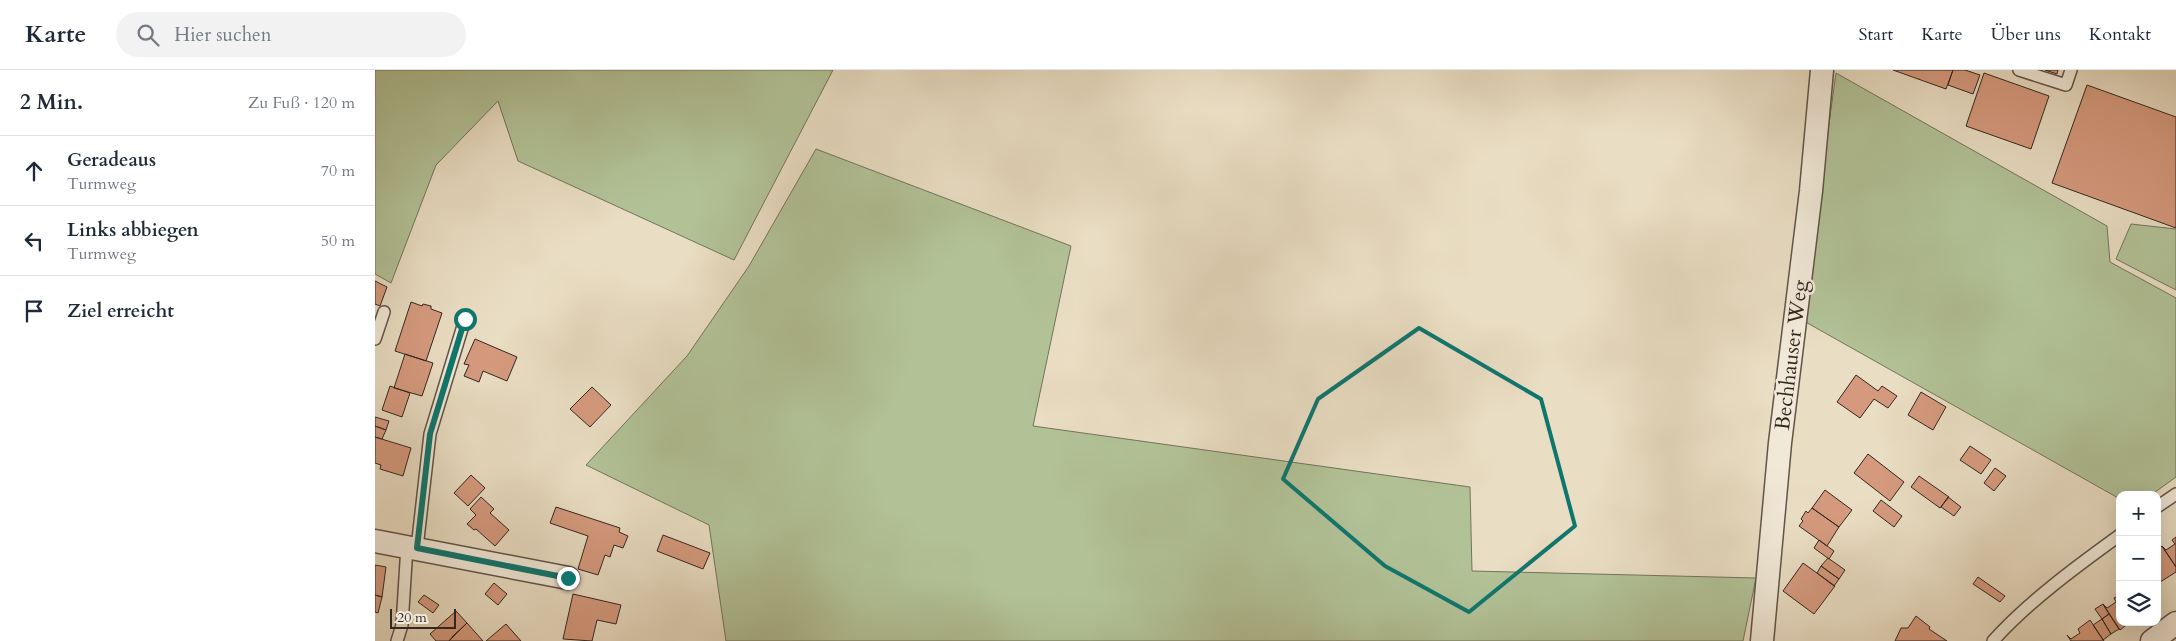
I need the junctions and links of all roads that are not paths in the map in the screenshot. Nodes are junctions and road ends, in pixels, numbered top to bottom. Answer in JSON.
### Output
{"nodes":[{"id":1,"x":1822,"y":70,"type":"edge"},
{"id":2,"x":2019,"y":70,"type":"edge"},
{"id":3,"x":2071,"y":70,"type":"edge"},
{"id":4,"x":384,"y":312,"type":"dead end"},
{"id":5,"x":465,"y":319,"type":"dead end"},
{"id":6,"x":375,"y":339,"type":"edge"},
{"id":7,"x":2176,"y":494,"type":"edge"},
{"id":8,"x":2161,"y":504,"type":"edge"},
{"id":9,"x":2119,"y":536,"type":"edge"},
{"id":10,"x":375,"y":541,"type":"edge"},
{"id":11,"x":412,"y":547,"type":"junction"},
{"id":12,"x":568,"y":578,"type":"dead end"},
{"id":13,"x":2176,"y":623,"type":"edge"},
{"id":14,"x":397,"y":641,"type":"edge"},
{"id":15,"x":1762,"y":641,"type":"edge"},
{"id":16,"x":1993,"y":641,"type":"edge"},
{"id":17,"x":2151,"y":641,"type":"edge"}],
"edges":[{"from":1,"to":15,"type":"street","name":"Bechhauser Weg"},
{"from":2,"to":3,"type":"lane"},
{"from":4,"to":6,"type":"lane"},
{"from":5,"to":11,"type":"lane"},
{"from":7,"to":8,"type":"lane"},
{"from":9,"to":16,"type":"lane"},
{"from":10,"to":11,"type":"street"},
{"from":11,"to":12,"type":"street"},
{"from":11,"to":14,"type":"lane"},
{"from":13,"to":17,"type":"street"}]}
